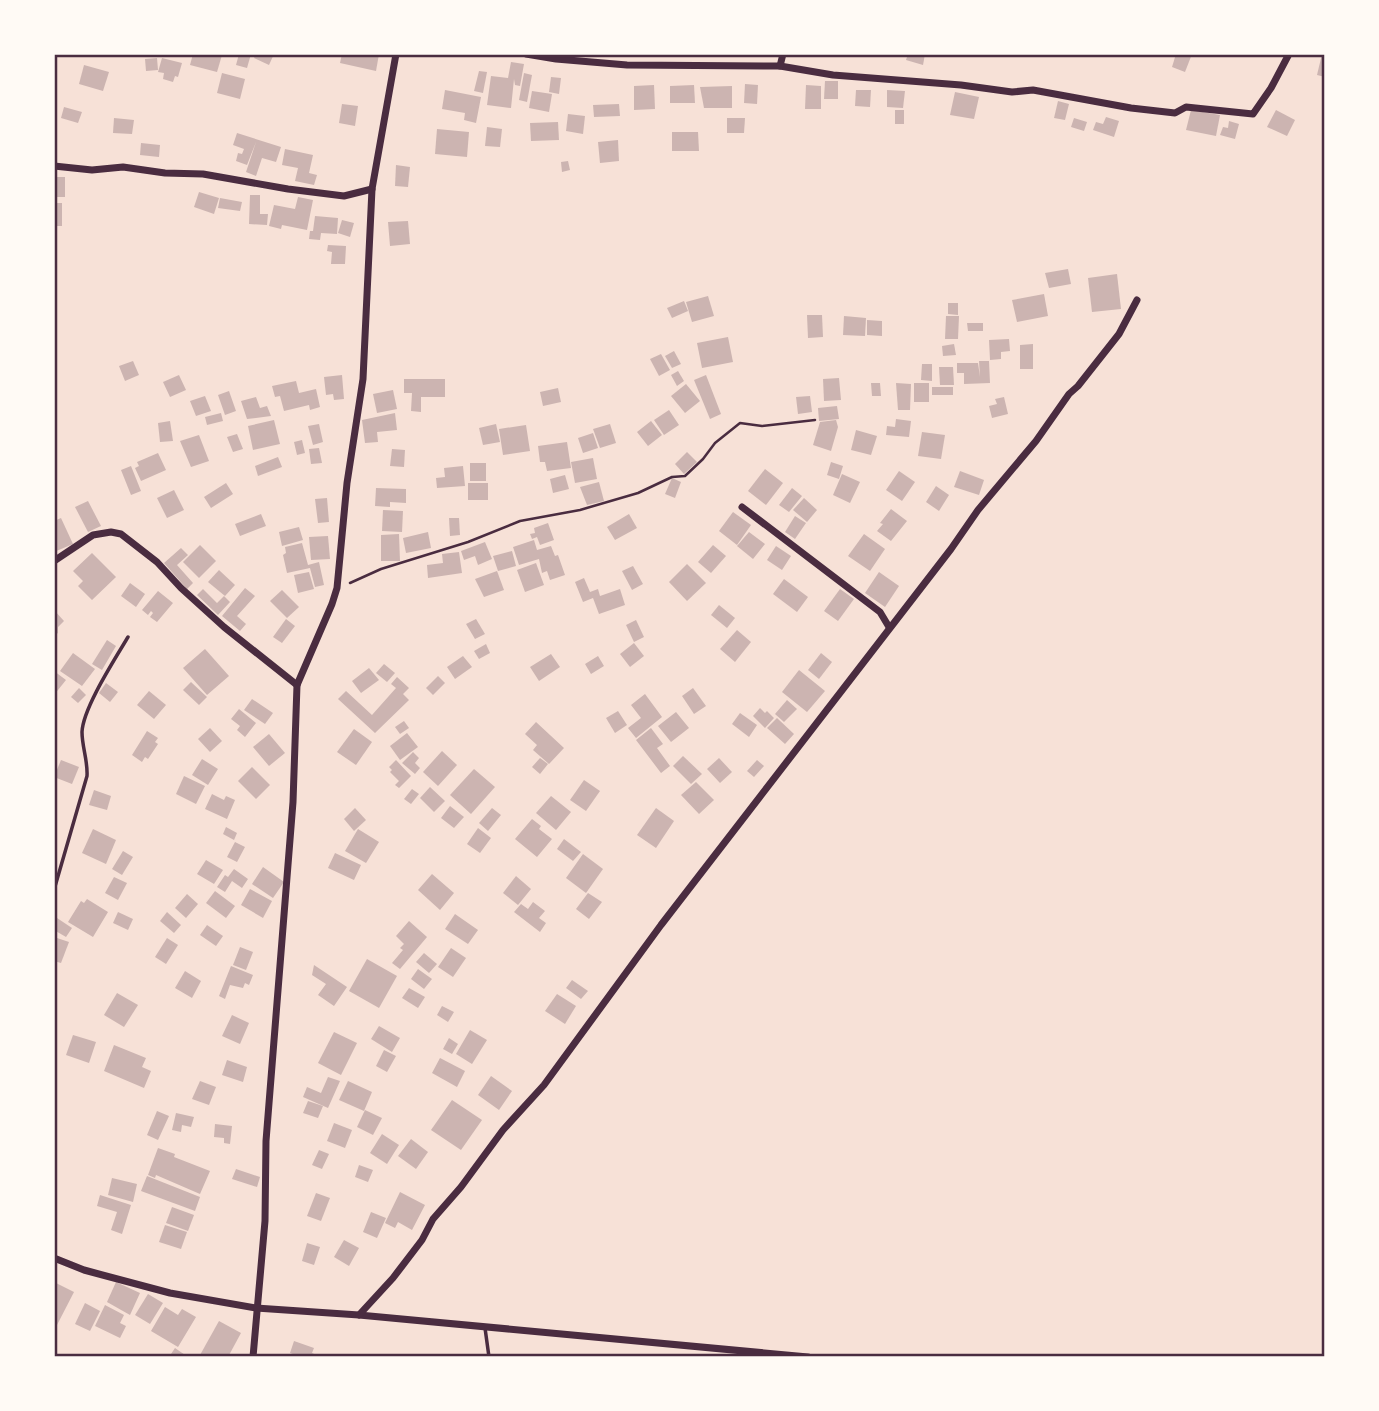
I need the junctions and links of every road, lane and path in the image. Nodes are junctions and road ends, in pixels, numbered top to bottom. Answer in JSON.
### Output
{"nodes":[{"id":1,"x":396,"y":54,"type":"edge"},
{"id":2,"x":526,"y":54,"type":"edge"},
{"id":3,"x":783,"y":54,"type":"edge"},
{"id":4,"x":1289,"y":54,"type":"edge"},
{"id":5,"x":780,"y":66,"type":"junction"},
{"id":6,"x":54,"y":166,"type":"edge"},
{"id":7,"x":372,"y":189,"type":"junction"},
{"id":8,"x":1137,"y":300,"type":"dead end"},
{"id":9,"x":815,"y":420,"type":"dead end"},
{"id":10,"x":742,"y":507,"type":"dead end"},
{"id":11,"x":54,"y":561,"type":"edge"},
{"id":12,"x":337,"y":588,"type":"junction"},
{"id":13,"x":889,"y":627,"type":"junction"},
{"id":14,"x":128,"y":637,"type":"dead end"},
{"id":15,"x":297,"y":685,"type":"junction"},
{"id":16,"x":54,"y":890,"type":"edge"},
{"id":17,"x":54,"y":1258,"type":"edge"},
{"id":18,"x":256,"y":1308,"type":"junction"},
{"id":19,"x":359,"y":1315,"type":"junction"},
{"id":20,"x":485,"y":1327,"type":"junction"},
{"id":21,"x":253,"y":1357,"type":"edge"},
{"id":22,"x":489,"y":1357,"type":"edge"},
{"id":23,"x":808,"y":1357,"type":"edge"}],
"edges":[{"from":1,"to":7,"type":"street"},
{"from":2,"to":5,"type":"street"},
{"from":3,"to":5,"type":"street"},
{"from":4,"to":5,"type":"street"},
{"from":6,"to":7,"type":"street"},
{"from":7,"to":12,"type":"street"},
{"from":8,"to":13,"type":"street"},
{"from":9,"to":12,"type":"path"},
{"from":10,"to":13,"type":"street"},
{"from":11,"to":15,"type":"street"},
{"from":12,"to":15,"type":"street"},
{"from":13,"to":19,"type":"street"},
{"from":14,"to":16,"type":"lane"},
{"from":15,"to":18,"type":"street"},
{"from":17,"to":18,"type":"street"},
{"from":18,"to":19,"type":"street"},
{"from":18,"to":21,"type":"street"},
{"from":19,"to":20,"type":"street"},
{"from":20,"to":22,"type":"lane"},
{"from":20,"to":23,"type":"street"}]}
